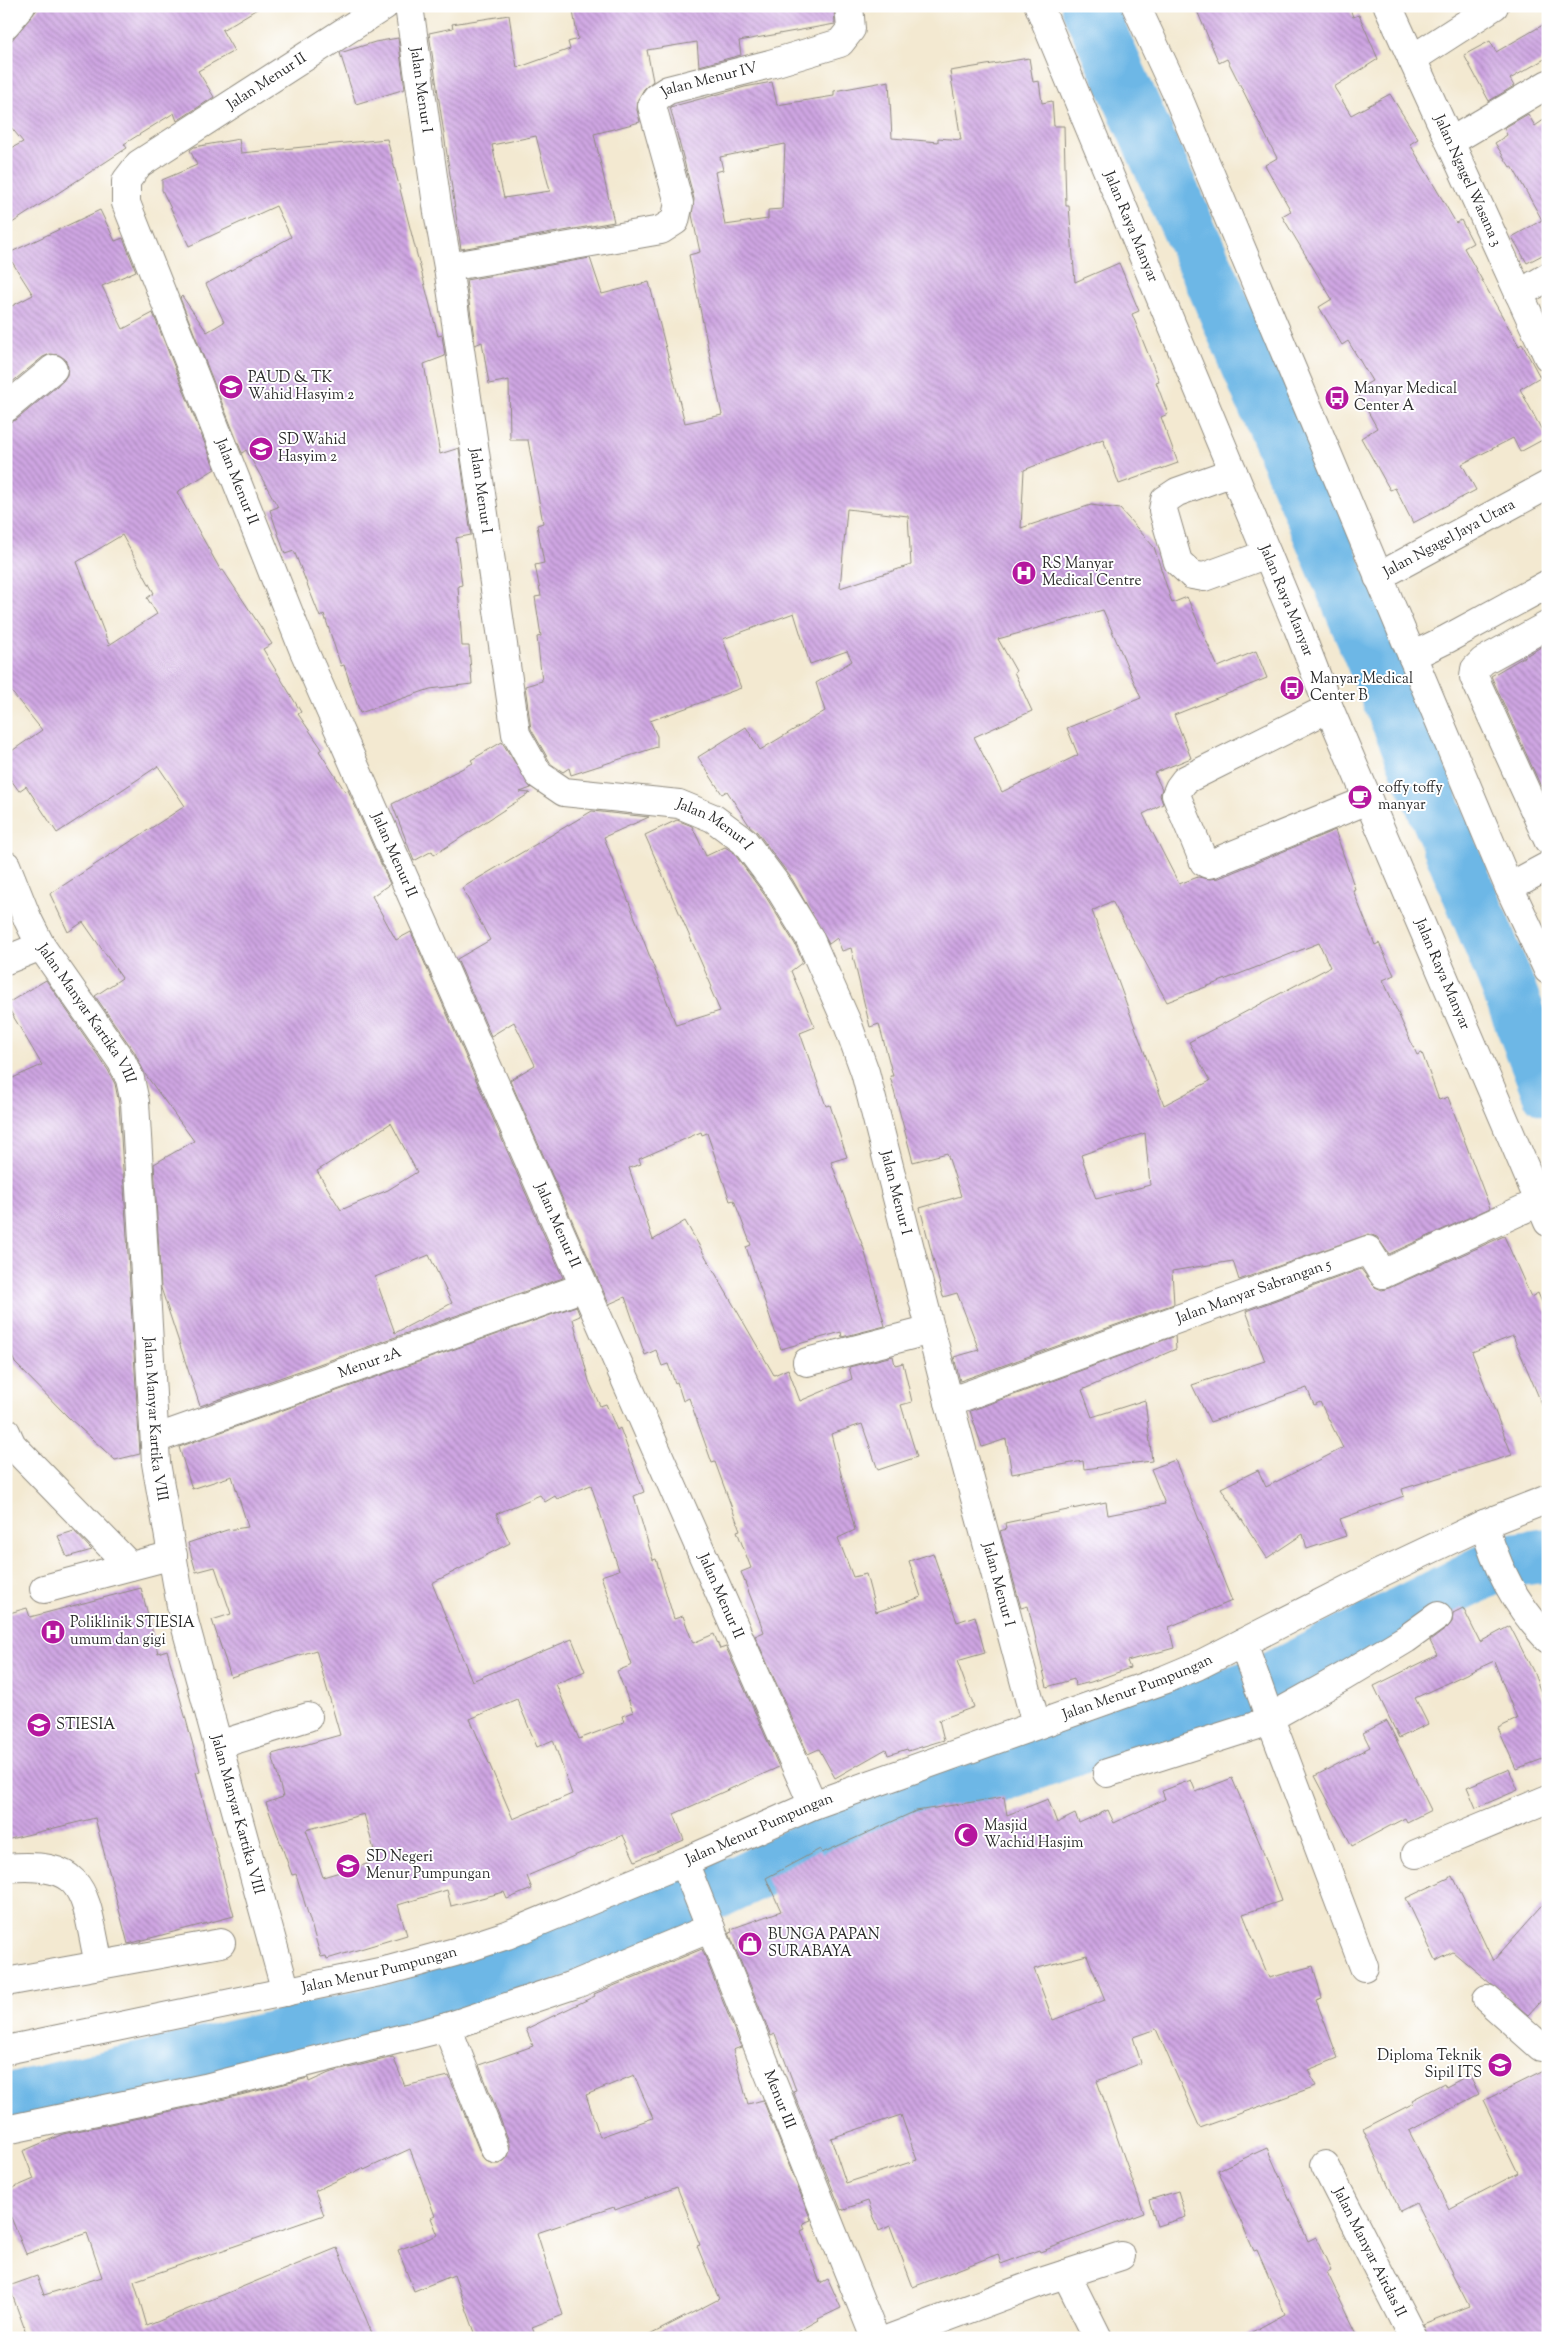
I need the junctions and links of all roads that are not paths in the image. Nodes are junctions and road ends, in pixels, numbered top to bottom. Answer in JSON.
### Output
{"nodes":[{"id":1,"x":21,"y":6,"type":"edge"},
{"id":2,"x":384,"y":6,"type":"edge"},
{"id":3,"x":409,"y":6,"type":"edge"},
{"id":4,"x":850,"y":6,"type":"edge"},
{"id":5,"x":1039,"y":6,"type":"edge"},
{"id":6,"x":1136,"y":6,"type":"edge"},
{"id":7,"x":1388,"y":6,"type":"edge"},
{"id":8,"x":1494,"y":6,"type":"edge"},
{"id":9,"x":6,"y":24,"type":"edge"},
{"id":10,"x":1412,"y":59,"type":"junction"},
{"id":11,"x":1548,"y":84,"type":"edge"},
{"id":12,"x":1450,"y":142,"type":"junction"},
{"id":13,"x":448,"y":267,"type":"junction"},
{"id":14,"x":1548,"y":277,"type":"edge"},
{"id":15,"x":1519,"y":294,"type":"junction"},
{"id":16,"x":1548,"y":357,"type":"edge"},
{"id":17,"x":53,"y":369,"type":"dead end"},
{"id":18,"x":6,"y":408,"type":"edge"},
{"id":19,"x":1233,"y":472,"type":"junction"},
{"id":20,"x":1548,"y":485,"type":"edge"},
{"id":21,"x":1267,"y":554,"type":"junction"},
{"id":22,"x":1378,"y":577,"type":"junction"},
{"id":23,"x":1548,"y":584,"type":"edge"},
{"id":24,"x":1548,"y":625,"type":"edge"},
{"id":25,"x":1412,"y":656,"type":"junction"},
{"id":26,"x":1329,"y":708,"type":"junction"},
{"id":27,"x":1368,"y":800,"type":"junction"},
{"id":28,"x":1548,"y":840,"type":"edge"},
{"id":29,"x":6,"y":865,"type":"edge"},
{"id":30,"x":1548,"y":866,"type":"edge"},
{"id":31,"x":1509,"y":886,"type":"junction"},
{"id":32,"x":41,"y":946,"type":"junction"},
{"id":33,"x":6,"y":960,"type":"edge"},
{"id":34,"x":1548,"y":970,"type":"edge"},
{"id":35,"x":1543,"y":1212,"type":"edge"},
{"id":36,"x":584,"y":1286,"type":"junction"},
{"id":37,"x":931,"y":1330,"type":"junction"},
{"id":38,"x":807,"y":1362,"type":"dead end"},
{"id":39,"x":949,"y":1402,"type":"junction"},
{"id":40,"x":155,"y":1439,"type":"junction"},
{"id":41,"x":8,"y":1441,"type":"edge"},
{"id":42,"x":1548,"y":1499,"type":"edge"},
{"id":43,"x":1484,"y":1524,"type":"junction"},
{"id":44,"x":173,"y":1555,"type":"junction"},
{"id":45,"x":130,"y":1566,"type":"junction"},
{"id":46,"x":44,"y":1589,"type":"dead end"},
{"id":47,"x":1438,"y":1616,"type":"dead end"},
{"id":48,"x":1548,"y":1639,"type":"edge"},
{"id":49,"x":1243,"y":1643,"type":"junction"},
{"id":50,"x":308,"y":1717,"type":"dead end"},
{"id":51,"x":1269,"y":1717,"type":"junction"},
{"id":52,"x":1036,"y":1724,"type":"junction"},
{"id":53,"x":218,"y":1746,"type":"junction"},
{"id":54,"x":1107,"y":1773,"type":"dead end"},
{"id":55,"x":1548,"y":1799,"type":"edge"},
{"id":56,"x":813,"y":1805,"type":"junction"},
{"id":57,"x":1416,"y":1854,"type":"dead end"},
{"id":58,"x":684,"y":1862,"type":"junction"},
{"id":59,"x":6,"y":1868,"type":"edge"},
{"id":60,"x":708,"y":1923,"type":"junction"},
{"id":61,"x":221,"y":1943,"type":"dead end"},
{"id":62,"x":99,"y":1964,"type":"junction"},
{"id":63,"x":1364,"y":1967,"type":"dead end"},
{"id":64,"x":6,"y":1982,"type":"edge"},
{"id":65,"x":286,"y":1992,"type":"junction"},
{"id":66,"x":1487,"y":2000,"type":"dead end"},
{"id":67,"x":447,"y":2027,"type":"junction"},
{"id":68,"x":1548,"y":2048,"type":"edge"},
{"id":69,"x":6,"y":2050,"type":"edge"},
{"id":70,"x":6,"y":2130,"type":"edge"},
{"id":71,"x":495,"y":2149,"type":"dead end"},
{"id":72,"x":1325,"y":2165,"type":"dead end"},
{"id":73,"x":1121,"y":2256,"type":"dead end"},
{"id":74,"x":1066,"y":2274,"type":"junction"},
{"id":75,"x":875,"y":2338,"type":"edge"},
{"id":76,"x":891,"y":2338,"type":"edge"},
{"id":77,"x":1098,"y":2338,"type":"edge"},
{"id":78,"x":1414,"y":2338,"type":"edge"}],
"edges":[{"from":1,"to":9,"type":"street"},
{"from":2,"to":36,"type":"street","name":"Jalan Menur II"},
{"from":3,"to":13,"type":"street","name":"Jalan Menur I"},
{"from":4,"to":13,"type":"street","name":"Jalan Menur IV"},
{"from":5,"to":19,"type":"street","name":"Jalan Raya Manyar"},
{"from":6,"to":22,"type":"street"},
{"from":7,"to":10,"type":"street","name":"Jalan Ngagel Wasana 3"},
{"from":8,"to":10,"type":"street"},
{"from":10,"to":12,"type":"street","name":"Jalan Ngagel Wasana 3"},
{"from":11,"to":12,"type":"street"},
{"from":12,"to":15,"type":"street","name":"Jalan Ngagel Wasana 3"},
{"from":13,"to":37,"type":"street","name":"Jalan Menur I"},
{"from":14,"to":15,"type":"street"},
{"from":15,"to":16,"type":"street","name":"Jalan Ngagel Wasana 3"},
{"from":17,"to":18,"type":"street"},
{"from":19,"to":21,"type":"street","name":"Jalan Raya Manyar"},
{"from":19,"to":21,"type":"street"},
{"from":20,"to":22,"type":"street","name":"Jalan Ngagel Jaya Utara"},
{"from":21,"to":26,"type":"street","name":"Jalan Raya Manyar"},
{"from":22,"to":25,"type":"street"},
{"from":23,"to":25,"type":"street"},
{"from":24,"to":28,"type":"street"},
{"from":25,"to":31,"type":"street"},
{"from":26,"to":27,"type":"street","name":"Jalan Raya Manyar"},
{"from":26,"to":27,"type":"street"},
{"from":27,"to":35,"type":"street","name":"Jalan Raya Manyar"},
{"from":29,"to":32,"type":"street","name":"Jalan Manyar Kartika VIII"},
{"from":30,"to":31,"type":"street"},
{"from":31,"to":34,"type":"street"},
{"from":32,"to":33,"type":"street"},
{"from":32,"to":40,"type":"street","name":"Jalan Manyar Kartika VIII"},
{"from":35,"to":39,"type":"street","name":"Jalan Manyar Sabrangan 5"},
{"from":36,"to":40,"type":"street","name":"Menur 2A"},
{"from":36,"to":56,"type":"street","name":"Jalan Menur II"},
{"from":37,"to":38,"type":"street"},
{"from":37,"to":39,"type":"street","name":"Jalan Menur I"},
{"from":39,"to":52,"type":"street","name":"Jalan Menur I"},
{"from":40,"to":44,"type":"street","name":"Jalan Manyar Kartika VIII"},
{"from":41,"to":45,"type":"street"},
{"from":42,"to":43,"type":"street","name":"Jalan Menur Pumpungan"},
{"from":43,"to":48,"type":"street"},
{"from":43,"to":49,"type":"street","name":"Jalan Menur Pumpungan"},
{"from":44,"to":45,"type":"street"},
{"from":44,"to":53,"type":"street","name":"Jalan Manyar Kartika VIII"},
{"from":45,"to":46,"type":"street"},
{"from":47,"to":51,"type":"street"},
{"from":49,"to":51,"type":"street"},
{"from":49,"to":52,"type":"street","name":"Jalan Menur Pumpungan"},
{"from":50,"to":53,"type":"street"},
{"from":51,"to":54,"type":"street"},
{"from":51,"to":63,"type":"street"},
{"from":52,"to":56,"type":"street","name":"Jalan Menur Pumpungan"},
{"from":53,"to":65,"type":"street","name":"Jalan Manyar Kartika VIII"},
{"from":55,"to":57,"type":"street"},
{"from":56,"to":58,"type":"street","name":"Jalan Menur Pumpungan"},
{"from":58,"to":60,"type":"street","name":"Menur III"},
{"from":58,"to":65,"type":"street","name":"Jalan Menur Pumpungan"},
{"from":59,"to":62,"type":"street"},
{"from":60,"to":67,"type":"street"},
{"from":60,"to":75,"type":"street","name":"Menur III"},
{"from":61,"to":62,"type":"street"},
{"from":62,"to":64,"type":"street"},
{"from":65,"to":69,"type":"street","name":"Jalan Menur Pumpungan"},
{"from":66,"to":68,"type":"street"},
{"from":67,"to":70,"type":"street"},
{"from":67,"to":71,"type":"street"},
{"from":72,"to":78,"type":"street","name":"Jalan Manyar Airdas II"},
{"from":73,"to":74,"type":"street"},
{"from":74,"to":76,"type":"street"},
{"from":74,"to":77,"type":"street"}]}
